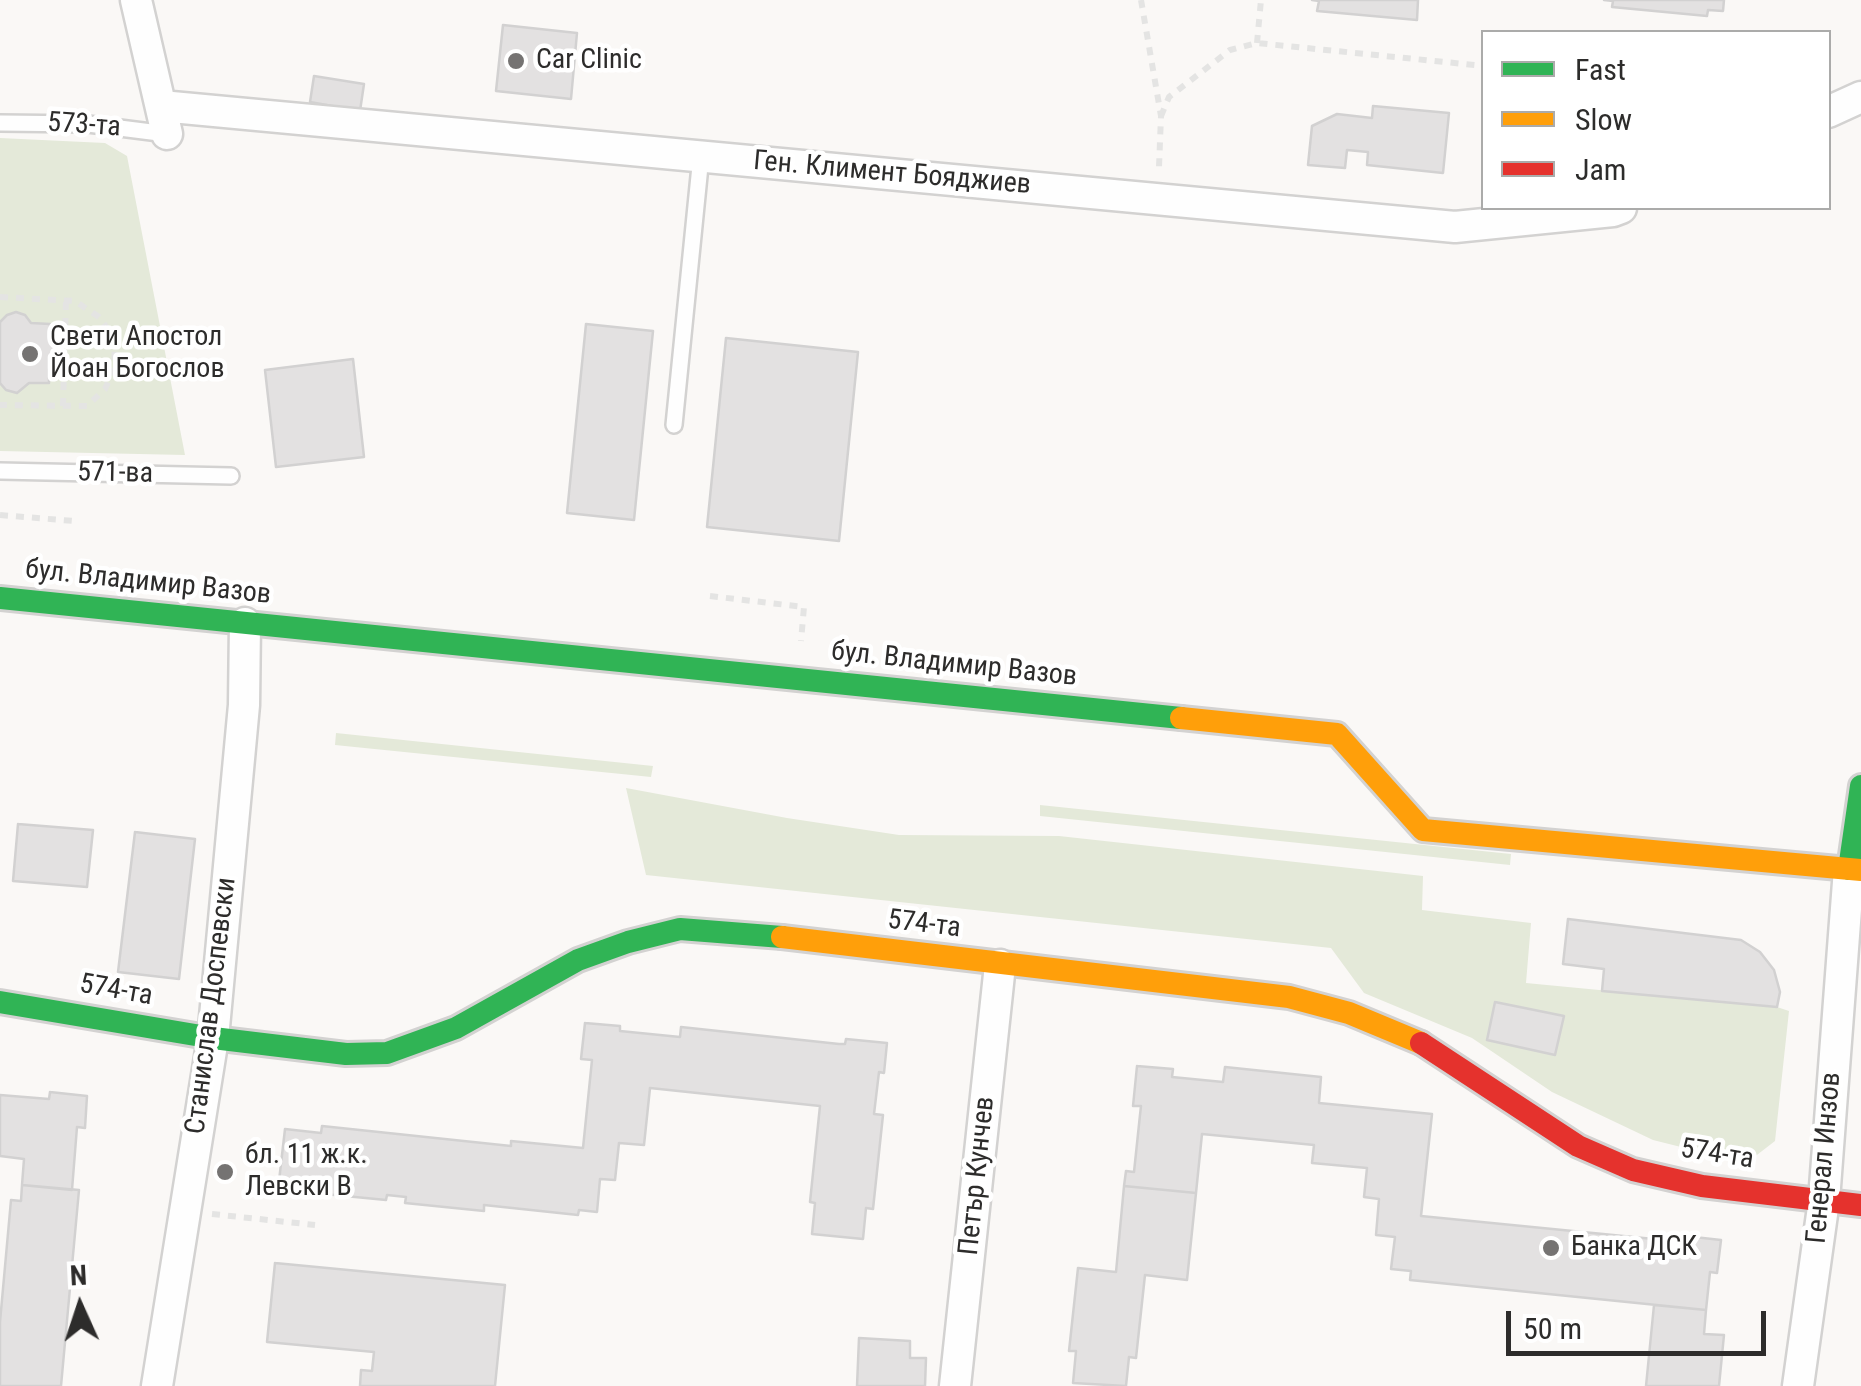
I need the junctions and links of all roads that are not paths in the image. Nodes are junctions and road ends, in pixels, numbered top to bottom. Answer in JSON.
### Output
{"nodes":[{"id":1,"x":136,"y":0,"type":"edge"},
{"id":2,"x":1861,"y":97,"type":"edge"},
{"id":3,"x":1831,"y":111,"type":"edge"},
{"id":4,"x":164,"y":120,"type":"junction"},
{"id":5,"x":0,"y":123,"type":"edge"},
{"id":6,"x":702,"y":156,"type":"junction"},
{"id":7,"x":1616,"y":210,"type":"edge"},
{"id":8,"x":674,"y":426,"type":"dead end"},
{"id":9,"x":0,"y":472,"type":"edge"},
{"id":10,"x":231,"y":476,"type":"dead end"},
{"id":11,"x":0,"y":598,"type":"edge"},
{"id":12,"x":245,"y":624,"type":"junction"},
{"id":13,"x":1860,"y":782,"type":"edge"},
{"id":14,"x":1855,"y":870,"type":"edge"},
{"id":15,"x":1000,"y":965,"type":"junction"},
{"id":16,"x":0,"y":1002,"type":"edge"},
{"id":17,"x":213,"y":1038,"type":"junction"},
{"id":18,"x":1824,"y":1200,"type":"junction"},
{"id":19,"x":1861,"y":1205,"type":"edge"},
{"id":20,"x":157,"y":1386,"type":"edge"},
{"id":21,"x":954,"y":1386,"type":"edge"},
{"id":22,"x":1798,"y":1386,"type":"edge"}],
"edges":[{"from":1,"to":4,"type":"street"},
{"from":2,"to":3,"type":"street"},
{"from":4,"to":5,"type":"lane","name":"573-та"},
{"from":4,"to":6,"type":"street","name":"Ген. Климент Бояджиев"},
{"from":6,"to":7,"type":"street","name":"Ген. Климент Бояджиев"},
{"from":6,"to":8,"type":"lane"},
{"from":9,"to":10,"type":"lane","name":"571-ва"},
{"from":11,"to":12,"type":"main road","name":"бул. Владимир Вазов"},
{"from":12,"to":14,"type":"main road","name":"бул. Владимир Вазов"},
{"from":12,"to":17,"type":"street","name":"Станислав Доспевски"},
{"from":13,"to":14,"type":"main road"},
{"from":14,"to":18,"type":"street","name":"Генерал Инзов"},
{"from":15,"to":17,"type":"main road","name":"574-та"},
{"from":15,"to":18,"type":"main road","name":"574-та"},
{"from":15,"to":21,"type":"street","name":"Петър Кунчев"},
{"from":16,"to":17,"type":"main road","name":"574-та"},
{"from":17,"to":20,"type":"street","name":"Станислав Доспевски"},
{"from":18,"to":19,"type":"main road","name":"574-та"},
{"from":18,"to":22,"type":"street","name":"Генерал Инзов"}]}
